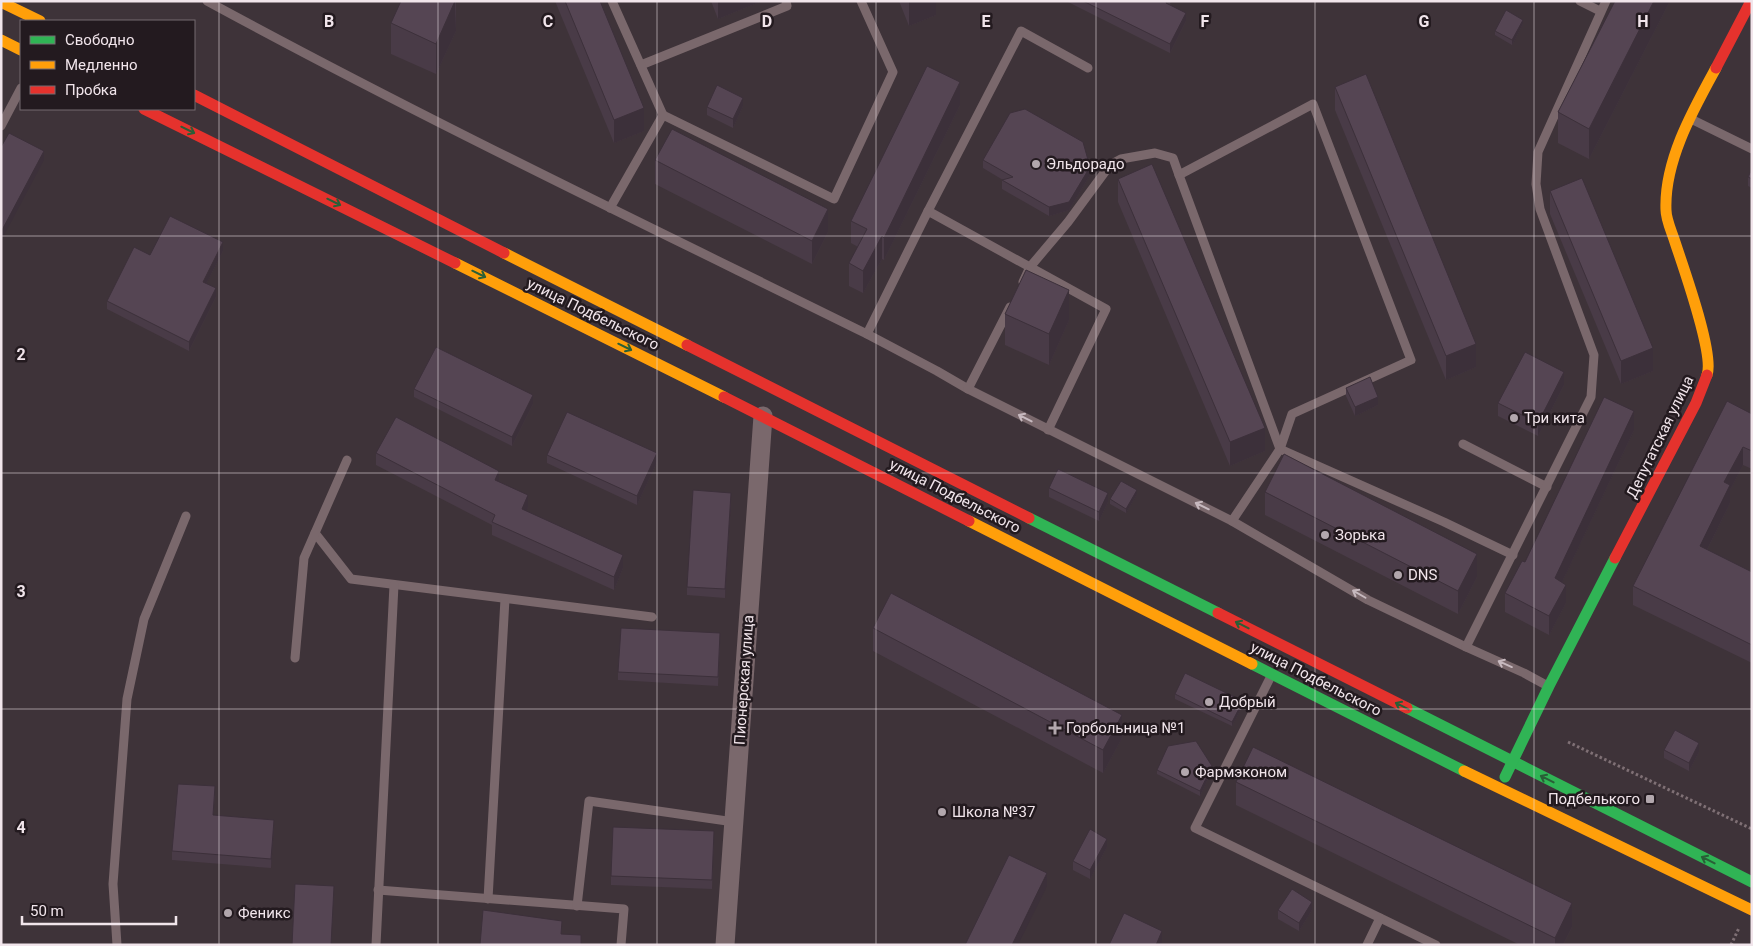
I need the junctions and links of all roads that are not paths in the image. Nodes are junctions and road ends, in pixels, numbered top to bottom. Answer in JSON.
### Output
{"nodes":[{"id":1,"x":207,"y":1,"type":"edge"},
{"id":2,"x":612,"y":1,"type":"edge"},
{"id":3,"x":786,"y":1,"type":"edge"},
{"id":4,"x":861,"y":1,"type":"edge"},
{"id":5,"x":1580,"y":1,"type":"edge"},
{"id":6,"x":1606,"y":1,"type":"edge"},
{"id":7,"x":1751,"y":1,"type":"edge"},
{"id":8,"x":1,"y":2,"type":"edge"},
{"id":9,"x":1600,"y":12,"type":"junction"},
{"id":10,"x":38,"y":20,"type":"edge"},
{"id":11,"x":1,"y":40,"type":"edge"},
{"id":12,"x":20,"y":50,"type":"edge"},
{"id":13,"x":641,"y":65,"type":"junction"},
{"id":14,"x":1088,"y":68,"type":"dead end"},
{"id":15,"x":20,"y":90,"type":"edge"},
{"id":16,"x":195,"y":96,"type":"edge"},
{"id":17,"x":146,"y":110,"type":"edge"},
{"id":18,"x":663,"y":116,"type":"junction"},
{"id":19,"x":1689,"y":118,"type":"junction"},
{"id":20,"x":1,"y":126,"type":"edge"},
{"id":21,"x":1752,"y":149,"type":"edge"},
{"id":22,"x":1179,"y":175,"type":"junction"},
{"id":23,"x":610,"y":208,"type":"junction"},
{"id":24,"x":928,"y":211,"type":"junction"},
{"id":25,"x":1030,"y":267,"type":"junction"},
{"id":26,"x":1017,"y":293,"type":"edge"},
{"id":27,"x":1013,"y":302,"type":"edge"},
{"id":28,"x":594,"y":315,"type":"junction"},
{"id":29,"x":867,"y":334,"type":"junction"},
{"id":30,"x":968,"y":389,"type":"junction"},
{"id":31,"x":764,"y":416,"type":"junction"},
{"id":32,"x":1048,"y":430,"type":"junction"},
{"id":33,"x":1462,"y":444,"type":"dead end"},
{"id":34,"x":1280,"y":449,"type":"junction"},
{"id":35,"x":347,"y":460,"type":"dead end"},
{"id":36,"x":1547,"y":487,"type":"junction"},
{"id":37,"x":186,"y":516,"type":"dead end"},
{"id":38,"x":1232,"y":521,"type":"junction"},
{"id":39,"x":315,"y":533,"type":"junction"},
{"id":40,"x":1513,"y":555,"type":"junction"},
{"id":41,"x":394,"y":585,"type":"junction"},
{"id":42,"x":505,"y":599,"type":"junction"},
{"id":43,"x":652,"y":617,"type":"dead end"},
{"id":44,"x":1466,"y":647,"type":"junction"},
{"id":45,"x":295,"y":658,"type":"dead end"},
{"id":46,"x":1273,"y":673,"type":"junction"},
{"id":47,"x":1549,"y":686,"type":"junction"},
{"id":48,"x":1513,"y":762,"type":"junction"},
{"id":49,"x":1500,"y":789,"type":"junction"},
{"id":50,"x":734,"y":822,"type":"junction"},
{"id":51,"x":1752,"y":882,"type":"edge"},
{"id":52,"x":378,"y":890,"type":"junction"},
{"id":53,"x":488,"y":899,"type":"junction"},
{"id":54,"x":577,"y":906,"type":"junction"},
{"id":55,"x":1752,"y":910,"type":"edge"},
{"id":56,"x":1380,"y":918,"type":"junction"},
{"id":57,"x":117,"y":945,"type":"edge"},
{"id":58,"x":376,"y":945,"type":"edge"},
{"id":59,"x":621,"y":945,"type":"edge"},
{"id":60,"x":725,"y":945,"type":"edge"},
{"id":61,"x":1367,"y":945,"type":"edge"},
{"id":62,"x":1436,"y":945,"type":"edge"}],
"edges":[{"from":1,"to":23,"type":"lane"},
{"from":2,"to":13,"type":"lane"},
{"from":3,"to":13,"type":"lane"},
{"from":4,"to":18,"type":"lane"},
{"from":5,"to":9,"type":"lane"},
{"from":6,"to":9,"type":"lane"},
{"from":7,"to":19,"type":"main road","name":"Депутатская улица"},
{"from":8,"to":10,"type":"main road"},
{"from":9,"to":36,"type":"lane"},
{"from":11,"to":12,"type":"main road"},
{"from":13,"to":18,"type":"lane"},
{"from":14,"to":24,"type":"lane"},
{"from":15,"to":20,"type":"lane"},
{"from":16,"to":28,"type":"main road","name":"улица Подбельского"},
{"from":17,"to":28,"type":"main road","name":"улица Подбельского","one_way":true},
{"from":18,"to":23,"type":"lane"},
{"from":19,"to":21,"type":"lane"},
{"from":19,"to":47,"type":"main road","name":"Депутатская улица"},
{"from":22,"to":25,"type":"lane"},
{"from":22,"to":34,"type":"lane"},
{"from":22,"to":34,"type":"lane"},
{"from":23,"to":29,"type":"lane"},
{"from":24,"to":25,"type":"lane"},
{"from":24,"to":29,"type":"lane"},
{"from":25,"to":26,"type":"lane"},
{"from":25,"to":32,"type":"lane"},
{"from":27,"to":30,"type":"lane"},
{"from":28,"to":31,"type":"main road","name":"улица Подбельского","one_way":true},
{"from":48,"to":28,"type":"main road","name":"улица Подбельского","one_way":true},
{"from":29,"to":30,"type":"lane"},
{"from":32,"to":30,"type":"lane","one_way":true},
{"from":31,"to":46,"type":"main road","name":"улица Подбельского"},
{"from":31,"to":50,"type":"street","name":"Пионерская улица"},
{"from":38,"to":32,"type":"lane","one_way":true},
{"from":33,"to":36,"type":"lane"},
{"from":34,"to":38,"type":"lane"},
{"from":34,"to":40,"type":"lane"},
{"from":35,"to":39,"type":"lane"},
{"from":36,"to":40,"type":"lane"},
{"from":37,"to":57,"type":"lane"},
{"from":44,"to":38,"type":"lane","one_way":true},
{"from":39,"to":41,"type":"lane"},
{"from":39,"to":45,"type":"lane"},
{"from":40,"to":44,"type":"lane"},
{"from":41,"to":42,"type":"lane"},
{"from":41,"to":52,"type":"lane"},
{"from":42,"to":43,"type":"lane"},
{"from":42,"to":53,"type":"lane"},
{"from":47,"to":44,"type":"lane","one_way":true},
{"from":46,"to":49,"type":"main road","name":"улица Подбельского"},
{"from":46,"to":56,"type":"lane"},
{"from":47,"to":48,"type":"main road","name":"Депутатская улица"},
{"from":48,"to":49,"type":"main road","name":"Депутатская улица"},
{"from":51,"to":48,"type":"main road","name":"улица Подбельского","one_way":true},
{"from":49,"to":55,"type":"main road","name":"улица Подбельского"},
{"from":50,"to":54,"type":"lane"},
{"from":50,"to":60,"type":"street","name":"Пионерская улица"},
{"from":52,"to":53,"type":"lane"},
{"from":52,"to":58,"type":"lane"},
{"from":53,"to":54,"type":"lane"},
{"from":54,"to":59,"type":"lane"},
{"from":56,"to":61,"type":"lane"},
{"from":56,"to":62,"type":"lane"}]}
